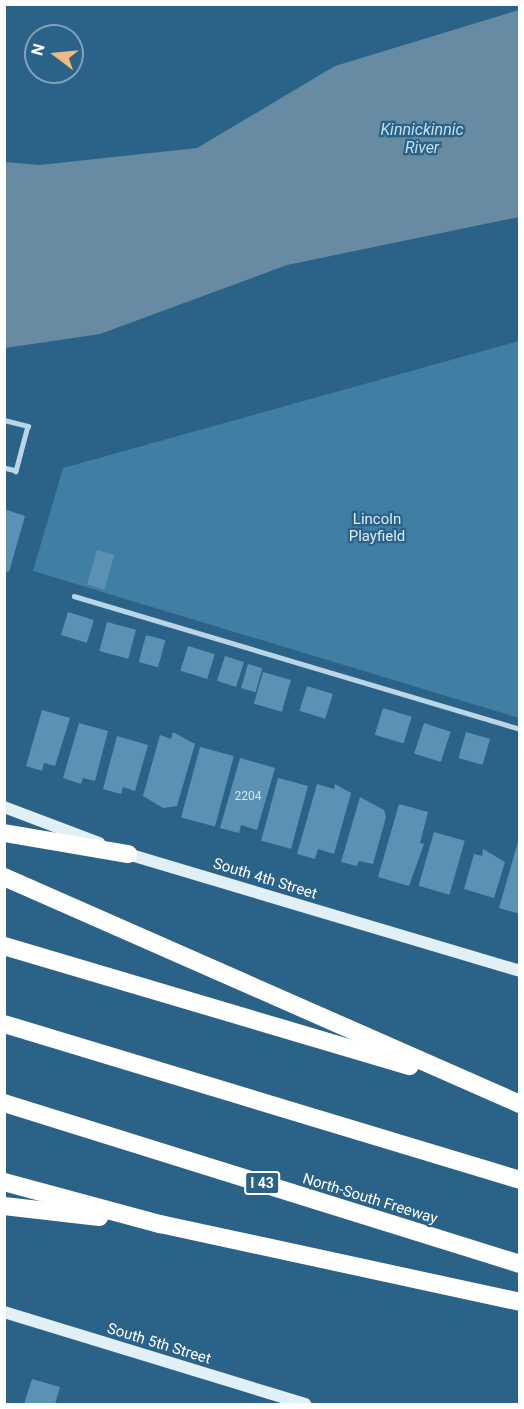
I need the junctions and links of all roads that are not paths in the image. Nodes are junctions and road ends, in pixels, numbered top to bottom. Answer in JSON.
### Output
{"nodes":[{"id":1,"x":234,"y":4,"type":"edge"},
{"id":2,"x":256,"y":4,"type":"edge"},
{"id":3,"x":4,"y":420,"type":"edge"},
{"id":4,"x":4,"y":468,"type":"edge"},
{"id":5,"x":74,"y":596,"type":"dead end"},
{"id":6,"x":519,"y":729,"type":"edge"},
{"id":7,"x":4,"y":807,"type":"edge"},
{"id":8,"x":4,"y":833,"type":"edge"},
{"id":9,"x":128,"y":854,"type":"junction"},
{"id":10,"x":4,"y":877,"type":"edge"},
{"id":11,"x":4,"y":946,"type":"edge"},
{"id":12,"x":519,"y":971,"type":"edge"},
{"id":13,"x":4,"y":1024,"type":"edge"},
{"id":14,"x":469,"y":1083,"type":"junction"},
{"id":15,"x":4,"y":1103,"type":"edge"},
{"id":16,"x":519,"y":1104,"type":"edge"},
{"id":17,"x":519,"y":1180,"type":"edge"},
{"id":18,"x":4,"y":1182,"type":"edge"},
{"id":19,"x":4,"y":1206,"type":"edge"},
{"id":20,"x":160,"y":1224,"type":"junction"},
{"id":21,"x":519,"y":1264,"type":"edge"},
{"id":22,"x":519,"y":1302,"type":"edge"},
{"id":23,"x":4,"y":1312,"type":"edge"},
{"id":24,"x":305,"y":1404,"type":"edge"}],
"edges":[{"from":1,"to":2,"type":"lane"},
{"from":3,"to":4,"type":"lane"},
{"from":5,"to":6,"type":"lane"},
{"from":7,"to":9,"type":"street","name":"South 4th Street"},
{"from":8,"to":9,"type":"highway"},
{"from":9,"to":12,"type":"street","name":"South 4th Street"},
{"from":10,"to":14,"type":"highway"},
{"from":11,"to":14,"type":"highway"},
{"from":13,"to":17,"type":"highway"},
{"from":14,"to":16,"type":"highway"},
{"from":15,"to":21,"type":"highway","name":"North-South Freeway","number":"I 43"},
{"from":18,"to":20,"type":"highway"},
{"from":19,"to":20,"type":"highway"},
{"from":20,"to":22,"type":"highway"},
{"from":23,"to":24,"type":"street","name":"South 5th Street"}]}
